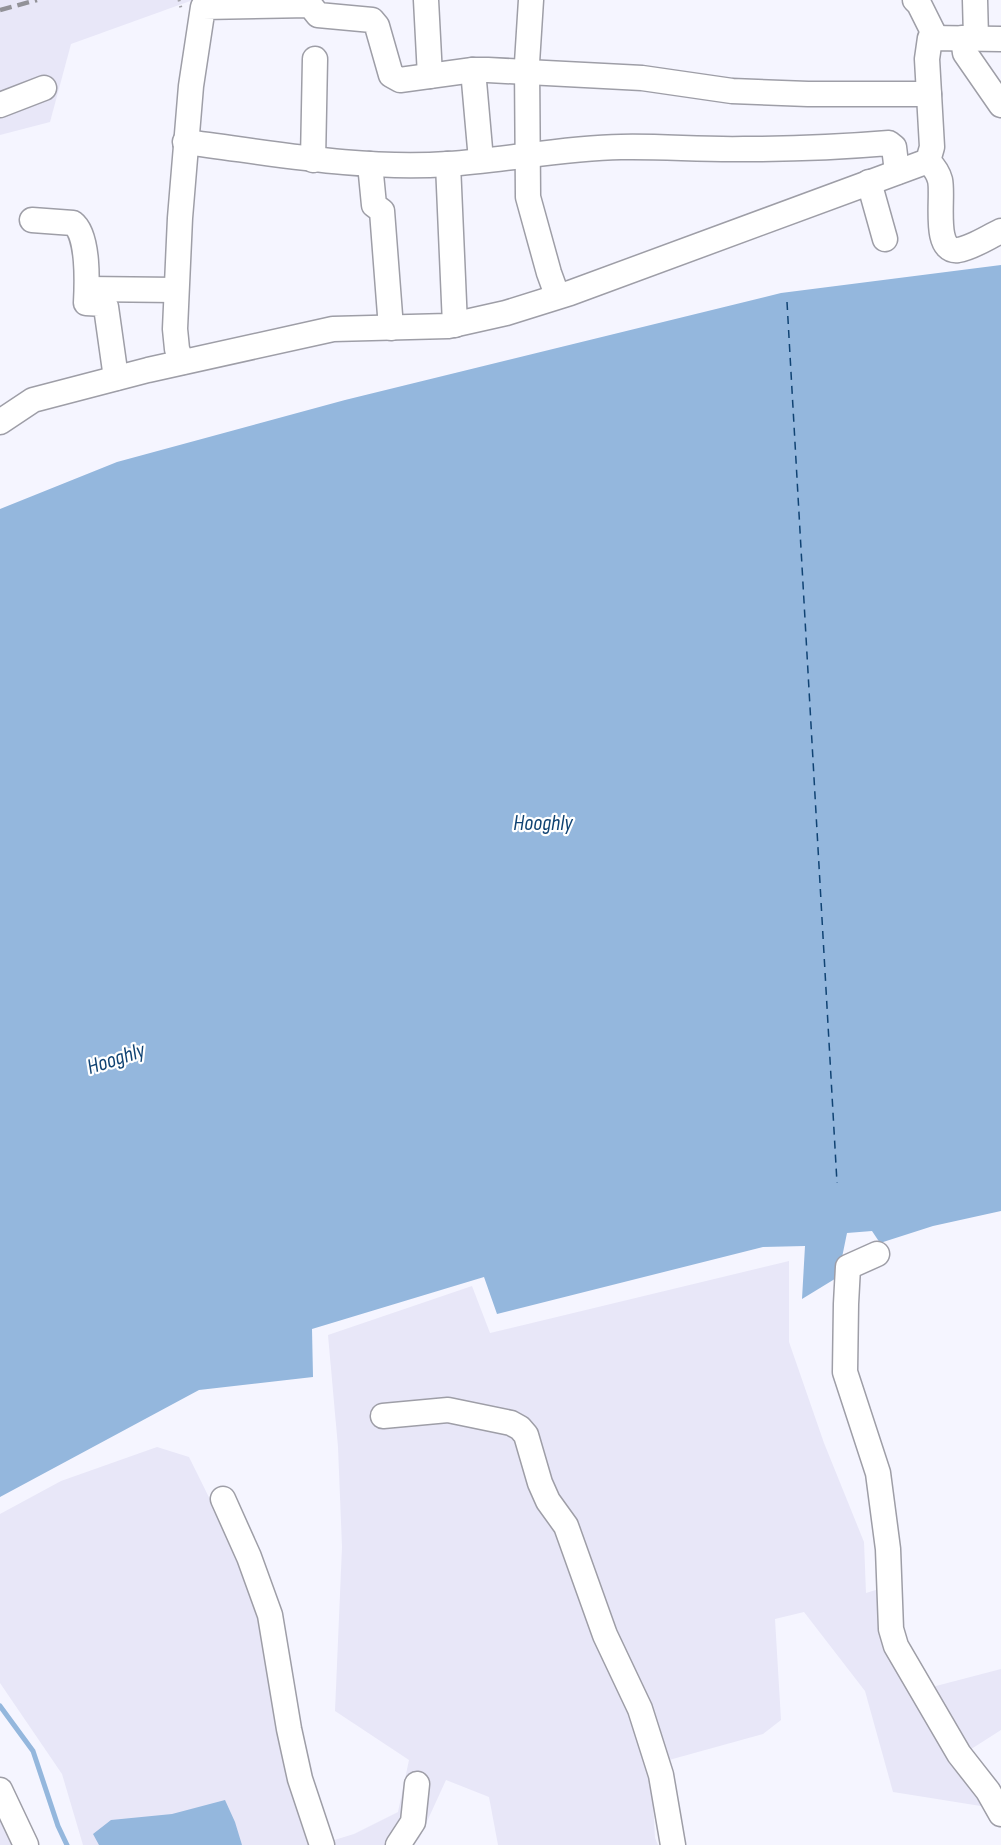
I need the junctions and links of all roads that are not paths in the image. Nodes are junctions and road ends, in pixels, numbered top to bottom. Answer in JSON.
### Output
{"nodes":[{"id":1,"x":426,"y":0,"type":"edge"},
{"id":2,"x":531,"y":0,"type":"edge"},
{"id":3,"x":915,"y":0,"type":"edge"},
{"id":4,"x":975,"y":0,"type":"edge"},
{"id":5,"x":936,"y":38,"type":"junction"},
{"id":6,"x":970,"y":38,"type":"junction"},
{"id":7,"x":1001,"y":39,"type":"edge"},
{"id":8,"x":315,"y":59,"type":"dead end"},
{"id":9,"x":473,"y":70,"type":"junction"},
{"id":10,"x":527,"y":71,"type":"junction"},
{"id":11,"x":430,"y":76,"type":"junction"},
{"id":12,"x":44,"y":88,"type":"dead end"},
{"id":13,"x":929,"y":94,"type":"junction"},
{"id":14,"x":0,"y":105,"type":"edge"},
{"id":15,"x":1001,"y":105,"type":"edge"},
{"id":16,"x":185,"y":142,"type":"junction"},
{"id":17,"x":527,"y":156,"type":"junction"},
{"id":18,"x":313,"y":160,"type":"junction"},
{"id":19,"x":481,"y":160,"type":"junction"},
{"id":20,"x":928,"y":160,"type":"junction"},
{"id":21,"x":370,"y":164,"type":"junction"},
{"id":22,"x":448,"y":164,"type":"junction"},
{"id":23,"x":897,"y":172,"type":"junction"},
{"id":24,"x":869,"y":182,"type":"junction"},
{"id":25,"x":32,"y":220,"type":"dead end"},
{"id":26,"x":1001,"y":231,"type":"edge"},
{"id":27,"x":885,"y":239,"type":"dead end"},
{"id":28,"x":87,"y":289,"type":"junction"},
{"id":29,"x":177,"y":290,"type":"junction"},
{"id":30,"x":557,"y":295,"type":"junction"},
{"id":31,"x":455,"y":325,"type":"junction"},
{"id":32,"x":391,"y":328,"type":"junction"},
{"id":33,"x":182,"y":362,"type":"junction"},
{"id":34,"x":116,"y":378,"type":"junction"},
{"id":35,"x":0,"y":422,"type":"edge"},
{"id":36,"x":877,"y":1254,"type":"dead end"},
{"id":37,"x":383,"y":1416,"type":"dead end"},
{"id":38,"x":223,"y":1499,"type":"dead end"},
{"id":39,"x":417,"y":1784,"type":"dead end"},
{"id":40,"x":0,"y":1790,"type":"edge"},
{"id":41,"x":1001,"y":1814,"type":"edge"},
{"id":42,"x":26,"y":1845,"type":"edge"},
{"id":43,"x":322,"y":1845,"type":"edge"},
{"id":44,"x":398,"y":1845,"type":"edge"},
{"id":45,"x":673,"y":1845,"type":"edge"}],
"edges":[{"from":1,"to":11,"type":"street"},
{"from":2,"to":10,"type":"street"},
{"from":3,"to":5,"type":"street"},
{"from":4,"to":6,"type":"street"},
{"from":5,"to":6,"type":"street"},
{"from":5,"to":13,"type":"street"},
{"from":6,"to":7,"type":"street"},
{"from":6,"to":15,"type":"street"},
{"from":8,"to":18,"type":"street"},
{"from":9,"to":10,"type":"street"},
{"from":9,"to":11,"type":"street"},
{"from":9,"to":19,"type":"street"},
{"from":10,"to":13,"type":"street"},
{"from":10,"to":17,"type":"street"},
{"from":11,"to":16,"type":"street"},
{"from":12,"to":14,"type":"street"},
{"from":13,"to":20,"type":"street"},
{"from":16,"to":18,"type":"street"},
{"from":16,"to":29,"type":"street"},
{"from":17,"to":19,"type":"street"},
{"from":17,"to":23,"type":"street"},
{"from":17,"to":30,"type":"street"},
{"from":18,"to":21,"type":"street"},
{"from":19,"to":22,"type":"street"},
{"from":20,"to":23,"type":"street"},
{"from":20,"to":26,"type":"street"},
{"from":21,"to":22,"type":"street"},
{"from":21,"to":32,"type":"street"},
{"from":22,"to":31,"type":"street"},
{"from":23,"to":24,"type":"street"},
{"from":24,"to":27,"type":"street"},
{"from":24,"to":30,"type":"street"},
{"from":25,"to":28,"type":"street"},
{"from":28,"to":29,"type":"street"},
{"from":28,"to":34,"type":"street"},
{"from":29,"to":33,"type":"street"},
{"from":30,"to":31,"type":"street"},
{"from":31,"to":32,"type":"street"},
{"from":32,"to":33,"type":"street"},
{"from":33,"to":34,"type":"street"},
{"from":34,"to":35,"type":"street"},
{"from":36,"to":41,"type":"street"},
{"from":37,"to":45,"type":"street"},
{"from":38,"to":43,"type":"street"},
{"from":39,"to":44,"type":"street"},
{"from":40,"to":42,"type":"street"}]}
